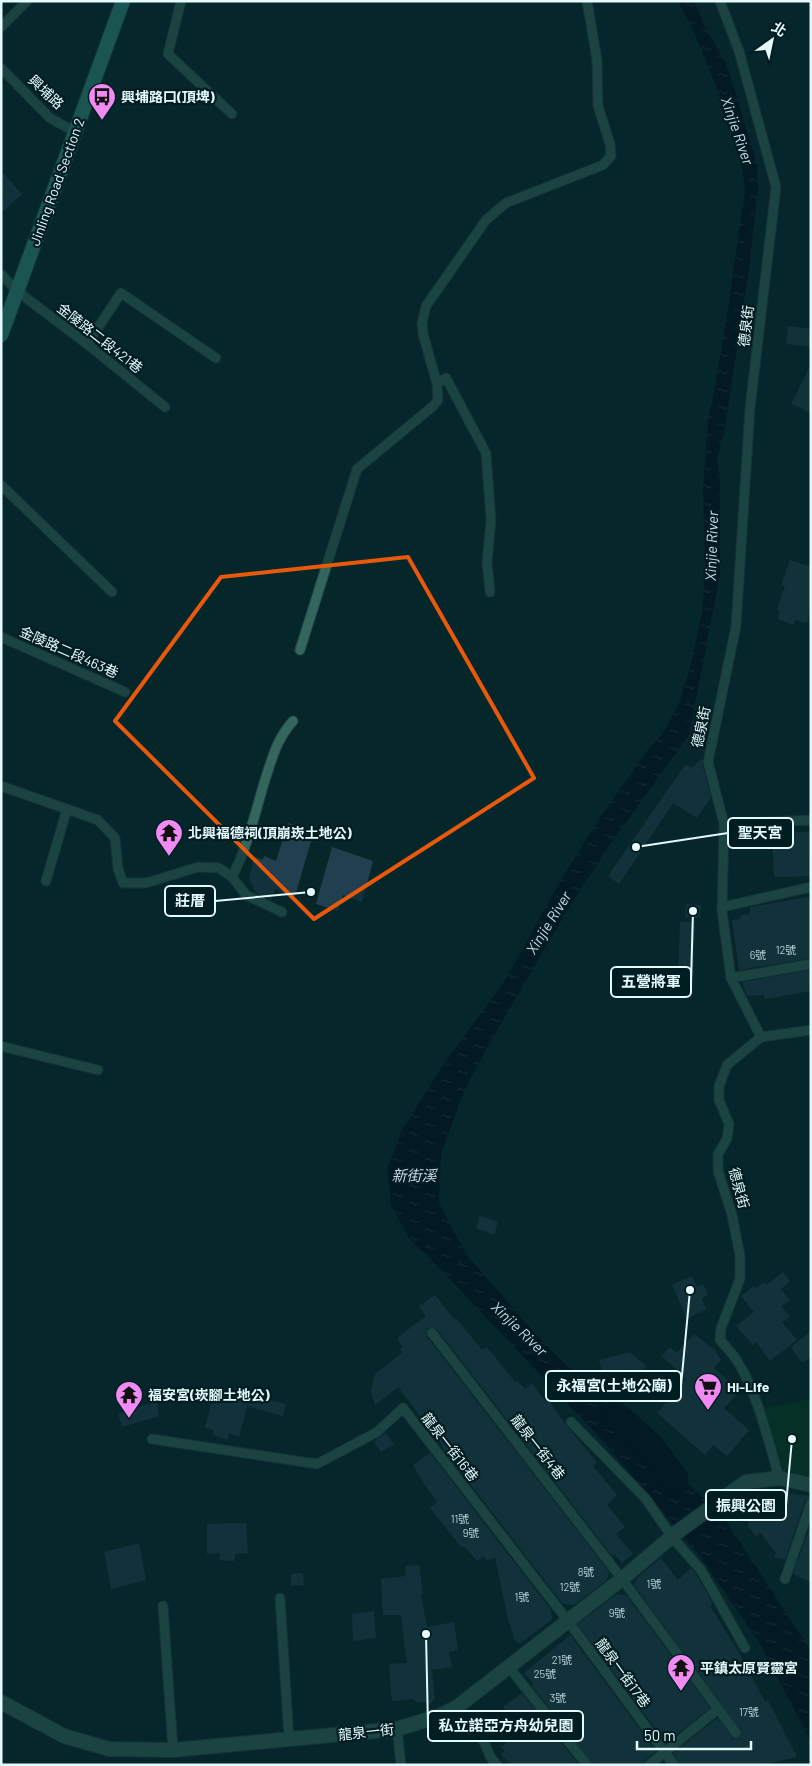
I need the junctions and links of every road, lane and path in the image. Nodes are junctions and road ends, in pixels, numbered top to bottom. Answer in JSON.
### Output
{"nodes":[{"id":1,"x":27,"y":1,"type":"edge"},
{"id":2,"x":123,"y":1,"type":"edge"},
{"id":3,"x":181,"y":1,"type":"edge"},
{"id":4,"x":587,"y":1,"type":"edge"},
{"id":5,"x":720,"y":1,"type":"edge"},
{"id":6,"x":1,"y":27,"type":"edge"},
{"id":7,"x":1,"y":68,"type":"edge"},
{"id":8,"x":232,"y":114,"type":"dead end"},
{"id":9,"x":75,"y":132,"type":"junction"},
{"id":10,"x":1,"y":274,"type":"edge"},
{"id":11,"x":17,"y":291,"type":"junction"},
{"id":12,"x":1,"y":335,"type":"edge"},
{"id":13,"x":87,"y":344,"type":"junction"},
{"id":14,"x":216,"y":358,"type":"dead end"},
{"id":15,"x":436,"y":382,"type":"junction"},
{"id":16,"x":165,"y":408,"type":"dead end"},
{"id":17,"x":1,"y":485,"type":"edge"},
{"id":18,"x":112,"y":592,"type":"dead end"},
{"id":19,"x":490,"y":592,"type":"dead end"},
{"id":20,"x":1,"y":637,"type":"edge"},
{"id":21,"x":300,"y":650,"type":"dead end"},
{"id":22,"x":125,"y":692,"type":"dead end"},
{"id":23,"x":293,"y":721,"type":"dead end"},
{"id":24,"x":1,"y":786,"type":"edge"},
{"id":25,"x":67,"y":809,"type":"junction"},
{"id":26,"x":811,"y":820,"type":"edge"},
{"id":27,"x":724,"y":824,"type":"junction"},
{"id":28,"x":232,"y":877,"type":"junction"},
{"id":29,"x":46,"y":881,"type":"dead end"},
{"id":30,"x":811,"y":887,"type":"edge"},
{"id":31,"x":722,"y":907,"type":"junction"},
{"id":32,"x":282,"y":912,"type":"dead end"},
{"id":33,"x":811,"y":964,"type":"edge"},
{"id":34,"x":731,"y":978,"type":"junction"},
{"id":35,"x":811,"y":1030,"type":"edge"},
{"id":36,"x":761,"y":1037,"type":"junction"},
{"id":37,"x":1,"y":1046,"type":"edge"},
{"id":38,"x":98,"y":1070,"type":"dead end"},
{"id":39,"x":432,"y":1332,"type":"dead end"},
{"id":40,"x":570,"y":1422,"type":"dead end"},
{"id":41,"x":152,"y":1439,"type":"dead end"},
{"id":42,"x":779,"y":1478,"type":"junction"},
{"id":43,"x":811,"y":1485,"type":"edge"},
{"id":44,"x":811,"y":1503,"type":"edge"},
{"id":45,"x":674,"y":1535,"type":"junction"},
{"id":46,"x":622,"y":1579,"type":"junction"},
{"id":47,"x":785,"y":1579,"type":"dead end"},
{"id":48,"x":280,"y":1598,"type":"dead end"},
{"id":49,"x":164,"y":1606,"type":"dead end"},
{"id":50,"x":568,"y":1621,"type":"junction"},
{"id":51,"x":745,"y":1648,"type":"dead end"},
{"id":52,"x":508,"y":1666,"type":"junction"},
{"id":53,"x":1,"y":1702,"type":"edge"},
{"id":54,"x":457,"y":1707,"type":"junction"},
{"id":55,"x":718,"y":1709,"type":"junction"},
{"id":56,"x":397,"y":1729,"type":"junction"},
{"id":57,"x":736,"y":1733,"type":"dead end"},
{"id":58,"x":289,"y":1739,"type":"junction"},
{"id":59,"x":173,"y":1750,"type":"junction"},
{"id":60,"x":665,"y":1753,"type":"junction"},
{"id":61,"x":400,"y":1765,"type":"edge"},
{"id":62,"x":497,"y":1765,"type":"edge"},
{"id":63,"x":586,"y":1765,"type":"edge"},
{"id":64,"x":649,"y":1765,"type":"edge"},
{"id":65,"x":674,"y":1765,"type":"edge"}],
"edges":[{"from":1,"to":6,"type":"lane"},
{"from":2,"to":9,"type":"main road","name":"Jinling Road Section 2"},
{"from":3,"to":8,"type":"lane"},
{"from":4,"to":15,"type":"lane"},
{"from":5,"to":27,"type":"lane","name":"德泉街"},
{"from":7,"to":9,"type":"lane","name":"興埔路"},
{"from":9,"to":11,"type":"main road","name":"Jinling Road Section 2"},
{"from":10,"to":11,"type":"lane","name":"金陵路二段421巷"},
{"from":11,"to":12,"type":"main road","name":"Jinling Road Section 2"},
{"from":11,"to":13,"type":"lane","name":"金陵路二段421巷"},
{"from":13,"to":14,"type":"lane"},
{"from":13,"to":16,"type":"lane","name":"金陵路二段421巷"},
{"from":15,"to":19,"type":"lane"},
{"from":15,"to":21,"type":"lane"},
{"from":17,"to":18,"type":"lane"},
{"from":20,"to":22,"type":"lane","name":"金陵路二段463巷"},
{"from":23,"to":28,"type":"lane"},
{"from":24,"to":25,"type":"lane"},
{"from":25,"to":28,"type":"lane"},
{"from":25,"to":29,"type":"lane"},
{"from":26,"to":27,"type":"lane"},
{"from":27,"to":31,"type":"lane","name":"德泉街"},
{"from":28,"to":32,"type":"lane"},
{"from":30,"to":31,"type":"lane"},
{"from":31,"to":34,"type":"lane","name":"德泉街"},
{"from":33,"to":34,"type":"lane"},
{"from":34,"to":36,"type":"lane","name":"德泉街"},
{"from":35,"to":36,"type":"lane"},
{"from":36,"to":42,"type":"lane","name":"德泉街"},
{"from":37,"to":38,"type":"lane"},
{"from":39,"to":46,"type":"lane","name":"龍泉一街4巷"},
{"from":40,"to":45,"type":"lane"},
{"from":41,"to":50,"type":"lane","name":"龍泉一街16巷"},
{"from":42,"to":43,"type":"street","name":"龍泉一街"},
{"from":42,"to":45,"type":"street","name":"龍泉一街"},
{"from":44,"to":47,"type":"lane"},
{"from":45,"to":46,"type":"street","name":"龍泉一街"},
{"from":45,"to":51,"type":"lane"},
{"from":46,"to":50,"type":"street","name":"龍泉一街"},
{"from":46,"to":55,"type":"lane","name":"龍泉一街4巷"},
{"from":48,"to":58,"type":"lane"},
{"from":49,"to":59,"type":"lane"},
{"from":50,"to":52,"type":"street","name":"龍泉一街"},
{"from":50,"to":60,"type":"lane","name":"龍泉一街17巷"},
{"from":52,"to":54,"type":"street","name":"龍泉一街"},
{"from":52,"to":63,"type":"lane"},
{"from":53,"to":59,"type":"street","name":"龍泉一街"},
{"from":54,"to":56,"type":"street","name":"龍泉一街"},
{"from":54,"to":62,"type":"lane"},
{"from":55,"to":57,"type":"lane","name":"龍泉一街4巷"},
{"from":55,"to":60,"type":"lane"},
{"from":56,"to":58,"type":"street","name":"龍泉一街"},
{"from":56,"to":61,"type":"lane"},
{"from":58,"to":59,"type":"street","name":"龍泉一街"},
{"from":60,"to":64,"type":"lane"},
{"from":60,"to":65,"type":"lane","name":"龍泉一街17巷"}]}
